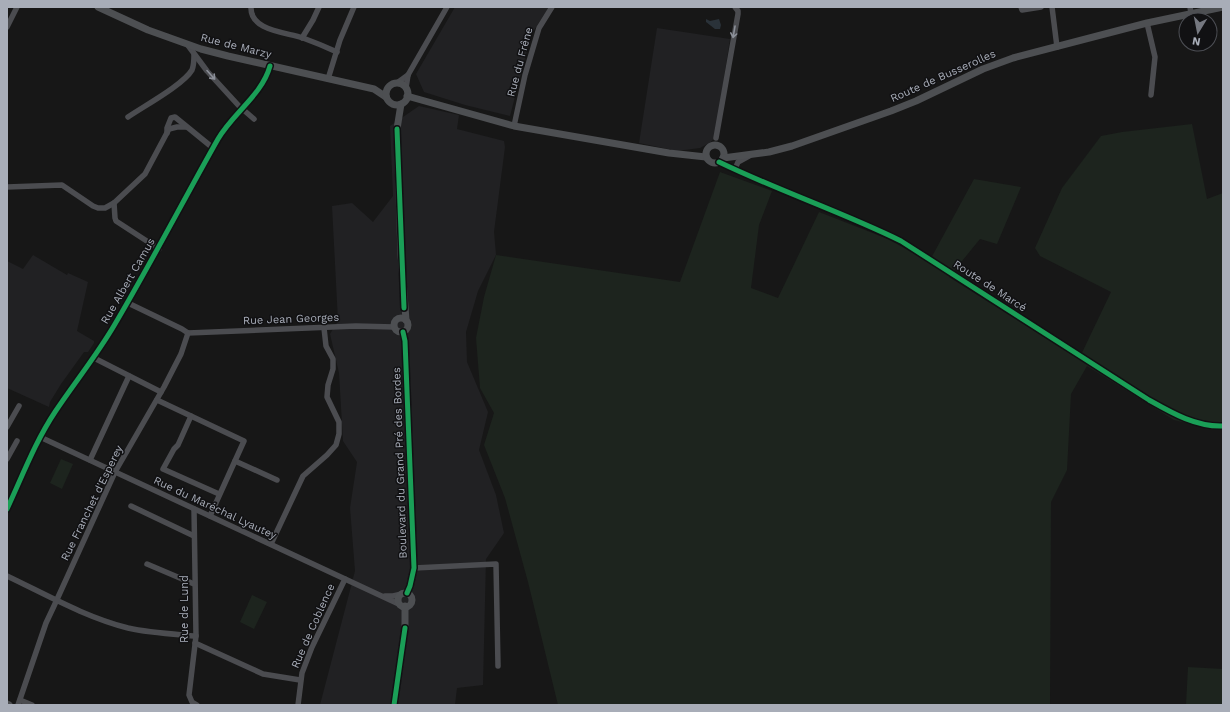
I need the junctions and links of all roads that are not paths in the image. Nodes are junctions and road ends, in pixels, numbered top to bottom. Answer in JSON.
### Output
{"nodes":[{"id":1,"x":17,"y":7,"type":"edge"},
{"id":2,"x":98,"y":7,"type":"edge"},
{"id":3,"x":251,"y":7,"type":"edge"},
{"id":4,"x":319,"y":7,"type":"edge"},
{"id":5,"x":354,"y":7,"type":"edge"},
{"id":6,"x":447,"y":7,"type":"edge"},
{"id":7,"x":552,"y":7,"type":"edge"},
{"id":8,"x":735,"y":7,"type":"edge"},
{"id":9,"x":1022,"y":7,"type":"edge"},
{"id":10,"x":1041,"y":7,"type":"edge"},
{"id":11,"x":1052,"y":7,"type":"edge"},
{"id":12,"x":1223,"y":7,"type":"edge"},
{"id":13,"x":1190,"y":10,"type":"edge"},
{"id":14,"x":1147,"y":23,"type":"junction"},
{"id":15,"x":7,"y":27,"type":"edge"},
{"id":16,"x":302,"y":38,"type":"junction"},
{"id":17,"x":187,"y":44,"type":"junction"},
{"id":18,"x":1057,"y":47,"type":"junction"},
{"id":19,"x":337,"y":52,"type":"junction"},
{"id":20,"x":194,"y":54,"type":"junction"},
{"id":21,"x":200,"y":63,"type":"junction"},
{"id":22,"x":194,"y":66,"type":"junction"},
{"id":23,"x":270,"y":66,"type":"junction"},
{"id":24,"x":408,"y":75,"type":"junction"},
{"id":25,"x":328,"y":79,"type":"junction"},
{"id":26,"x":397,"y":83,"type":"junction"},
{"id":27,"x":388,"y":88,"type":"junction"},
{"id":28,"x":406,"y":88,"type":"junction"},
{"id":29,"x":374,"y":89,"type":"junction"},
{"id":30,"x":1151,"y":95,"type":"dead end"},
{"id":31,"x":407,"y":96,"type":"junction"},
{"id":32,"x":386,"y":97,"type":"junction"},
{"id":33,"x":392,"y":104,"type":"junction"},
{"id":34,"x":401,"y":104,"type":"junction"},
{"id":35,"x":242,"y":108,"type":"junction"},
{"id":36,"x":128,"y":116,"type":"dead end"},
{"id":37,"x":254,"y":119,"type":"dead end"},
{"id":38,"x":514,"y":126,"type":"junction"},
{"id":39,"x":186,"y":127,"type":"junction"},
{"id":40,"x":397,"y":129,"type":"junction"},
{"id":41,"x":167,"y":133,"type":"junction"},
{"id":42,"x":716,"y":138,"type":"joint"},
{"id":43,"x":213,"y":148,"type":"junction"},
{"id":44,"x":710,"y":149,"type":"junction"},
{"id":45,"x":754,"y":154,"type":"junction"},
{"id":46,"x":722,"y":158,"type":"junction"},
{"id":47,"x":737,"y":170,"type":"junction"},
{"id":48,"x":7,"y":187,"type":"edge"},
{"id":49,"x":114,"y":203,"type":"junction"},
{"id":50,"x":158,"y":249,"type":"junction"},
{"id":51,"x":128,"y":303,"type":"junction"},
{"id":52,"x":402,"y":319,"type":"junction"},
{"id":53,"x":394,"y":327,"type":"junction"},
{"id":54,"x":324,"y":328,"type":"junction"},
{"id":55,"x":403,"y":332,"type":"junction"},
{"id":56,"x":188,"y":333,"type":"junction"},
{"id":57,"x":94,"y":358,"type":"junction"},
{"id":58,"x":129,"y":376,"type":"junction"},
{"id":59,"x":161,"y":392,"type":"junction"},
{"id":60,"x":157,"y":400,"type":"junction"},
{"id":61,"x":19,"y":406,"type":"dead end"},
{"id":62,"x":191,"y":416,"type":"junction"},
{"id":63,"x":1223,"y":426,"type":"edge"},
{"id":64,"x":7,"y":427,"type":"edge"},
{"id":65,"x":40,"y":437,"type":"junction"},
{"id":66,"x":18,"y":442,"type":"dead end"},
{"id":67,"x":7,"y":459,"type":"edge"},
{"id":68,"x":90,"y":460,"type":"junction"},
{"id":69,"x":235,"y":460,"type":"junction"},
{"id":70,"x":115,"y":472,"type":"junction"},
{"id":71,"x":277,"y":480,"type":"dead end"},
{"id":72,"x":219,"y":494,"type":"junction"},
{"id":73,"x":131,"y":506,"type":"dead end"},
{"id":74,"x":194,"y":509,"type":"junction"},
{"id":75,"x":7,"y":510,"type":"edge"},
{"id":76,"x":210,"y":516,"type":"junction"},
{"id":77,"x":194,"y":536,"type":"junction"},
{"id":78,"x":271,"y":544,"type":"junction"},
{"id":79,"x":147,"y":564,"type":"dead end"},
{"id":80,"x":414,"y":568,"type":"junction"},
{"id":81,"x":7,"y":576,"type":"edge"},
{"id":82,"x":345,"y":579,"type":"junction"},
{"id":83,"x":194,"y":584,"type":"junction"},
{"id":84,"x":404,"y":593,"type":"junction"},
{"id":85,"x":382,"y":596,"type":"junction"},
{"id":86,"x":56,"y":601,"type":"junction"},
{"id":87,"x":404,"y":606,"type":"junction"},
{"id":88,"x":196,"y":636,"type":"junction"},
{"id":89,"x":195,"y":643,"type":"junction"},
{"id":90,"x":498,"y":666,"type":"dead end"},
{"id":91,"x":300,"y":680,"type":"junction"},
{"id":92,"x":19,"y":703,"type":"edge"},
{"id":93,"x":32,"y":705,"type":"edge"},
{"id":94,"x":197,"y":705,"type":"edge"},
{"id":95,"x":298,"y":705,"type":"edge"},
{"id":96,"x":394,"y":705,"type":"edge"}],
"edges":[{"from":1,"to":15,"type":"street"},
{"from":2,"to":17,"type":"main road","name":"Rue de Marzy"},
{"from":3,"to":16,"type":"street"},
{"from":4,"to":16,"type":"street"},
{"from":5,"to":19,"type":"street"},
{"from":6,"to":24,"type":"street"},
{"from":7,"to":38,"type":"street","name":"Rue du Frêne"},
{"from":8,"to":42,"type":"street","one_way":true},
{"from":9,"to":10,"type":"street"},
{"from":11,"to":18,"type":"street"},
{"from":12,"to":13,"type":"main road","name":"Route de Busserolles"},
{"from":13,"to":14,"type":"main road","name":"Route de Busserolles"},
{"from":14,"to":18,"type":"main road","name":"Route de Busserolles"},
{"from":14,"to":30,"type":"street"},
{"from":16,"to":19,"type":"street"},
{"from":17,"to":20,"type":"street"},
{"from":17,"to":23,"type":"main road","name":"Rue de Marzy"},
{"from":18,"to":45,"type":"main road","name":"Route de Busserolles"},
{"from":19,"to":25,"type":"street"},
{"from":20,"to":21,"type":"street"},
{"from":20,"to":22,"type":"street"},
{"from":21,"to":22,"type":"street"},
{"from":21,"to":35,"type":"street","one_way":true},
{"from":22,"to":36,"type":"street"},
{"from":23,"to":25,"type":"main road","name":"Rue de Marzy"},
{"from":23,"to":35,"type":"street","name":"Rue Albert Camus"},
{"from":24,"to":26,"type":"street"},
{"from":24,"to":28,"type":"street"},
{"from":25,"to":29,"type":"main road","name":"Rue de Marzy"},
{"from":26,"to":27,"type":"main road"},
{"from":26,"to":28,"type":"main road"},
{"from":27,"to":29,"type":"main road","name":"Rue de Marzy"},
{"from":27,"to":32,"type":"main road"},
{"from":28,"to":31,"type":"main road"},
{"from":29,"to":32,"type":"main road","name":"Rue de Marzy"},
{"from":31,"to":34,"type":"main road"},
{"from":31,"to":38,"type":"main road"},
{"from":32,"to":33,"type":"main road"},
{"from":33,"to":34,"type":"main road"},
{"from":33,"to":40,"type":"main road"},
{"from":34,"to":40,"type":"main road"},
{"from":35,"to":37,"type":"street"},
{"from":35,"to":43,"type":"street","name":"Rue Albert Camus"},
{"from":38,"to":44,"type":"main road"},
{"from":39,"to":41,"type":"street"},
{"from":39,"to":41,"type":"street"},
{"from":39,"to":43,"type":"street"},
{"from":40,"to":52,"type":"main road"},
{"from":41,"to":49,"type":"street"},
{"from":42,"to":44,"type":"main road"},
{"from":43,"to":50,"type":"street","name":"Rue Albert Camus"},
{"from":44,"to":46,"type":"main road"},
{"from":44,"to":46,"type":"main road"},
{"from":45,"to":46,"type":"main road","name":"Route de Busserolles"},
{"from":45,"to":47,"type":"street"},
{"from":46,"to":47,"type":"street","name":"Route de Marcé"},
{"from":47,"to":63,"type":"street","name":"Route de Marcé"},
{"from":48,"to":49,"type":"street"},
{"from":49,"to":50,"type":"street"},
{"from":50,"to":51,"type":"street","name":"Rue Albert Camus"},
{"from":51,"to":56,"type":"street"},
{"from":51,"to":57,"type":"street","name":"Rue Albert Camus"},
{"from":52,"to":53,"type":"main road"},
{"from":52,"to":55,"type":"main road"},
{"from":53,"to":54,"type":"street","name":"Rue Jean Georges"},
{"from":53,"to":55,"type":"main road"},
{"from":54,"to":56,"type":"street","name":"Rue Jean Georges"},
{"from":54,"to":78,"type":"street"},
{"from":55,"to":80,"type":"main road","name":"Boulevard du Grand Pré des Bordes"},
{"from":56,"to":59,"type":"street","name":"Rue Franchet d'Esperey"},
{"from":57,"to":58,"type":"street"},
{"from":57,"to":65,"type":"street","name":"Rue Albert Camus"},
{"from":58,"to":59,"type":"street"},
{"from":58,"to":68,"type":"street"},
{"from":59,"to":60,"type":"street","name":"Rue Franchet d'Esperey"},
{"from":60,"to":62,"type":"street"},
{"from":60,"to":70,"type":"street","name":"Rue Franchet d'Esperey"},
{"from":61,"to":64,"type":"street"},
{"from":62,"to":69,"type":"street"},
{"from":62,"to":72,"type":"street"},
{"from":65,"to":68,"type":"street","name":"Rue du Maréchal Lyautey"},
{"from":65,"to":75,"type":"street","name":"Rue Albert Camus"},
{"from":66,"to":67,"type":"street"},
{"from":68,"to":70,"type":"street","name":"Rue du Maréchal Lyautey"},
{"from":69,"to":71,"type":"street"},
{"from":69,"to":72,"type":"street"},
{"from":70,"to":74,"type":"street","name":"Rue du Maréchal Lyautey"},
{"from":70,"to":86,"type":"street","name":"Rue Franchet d'Esperey"},
{"from":72,"to":76,"type":"street"},
{"from":73,"to":77,"type":"street"},
{"from":74,"to":76,"type":"street","name":"Rue du Maréchal Lyautey"},
{"from":74,"to":77,"type":"street","name":"Rue de Lund"},
{"from":76,"to":78,"type":"street","name":"Rue du Maréchal Lyautey"},
{"from":77,"to":83,"type":"street","name":"Rue de Lund"},
{"from":78,"to":82,"type":"street","name":"Rue du Maréchal Lyautey"},
{"from":79,"to":83,"type":"street"},
{"from":80,"to":84,"type":"main road","name":"Boulevard du Grand Pré des Bordes"},
{"from":80,"to":90,"type":"street"},
{"from":81,"to":86,"type":"street"},
{"from":82,"to":85,"type":"street","name":"Rue du Maréchal Lyautey"},
{"from":82,"to":91,"type":"street","name":"Rue de Coblence"},
{"from":83,"to":88,"type":"street","name":"Rue de Lund"},
{"from":84,"to":85,"type":"street"},
{"from":84,"to":87,"type":"main road"},
{"from":84,"to":87,"type":"main road"},
{"from":85,"to":87,"type":"street","name":"Rue du Maréchal Lyautey"},
{"from":86,"to":88,"type":"street"},
{"from":86,"to":92,"type":"street","name":"Rue Franchet d'Esperey"},
{"from":87,"to":96,"type":"main road"},
{"from":88,"to":89,"type":"street","name":"Rue de Lund"},
{"from":89,"to":91,"type":"street"},
{"from":89,"to":94,"type":"street","name":"Rue de Lund"},
{"from":91,"to":95,"type":"street","name":"Rue de Coblence"},
{"from":92,"to":93,"type":"street"}]}
